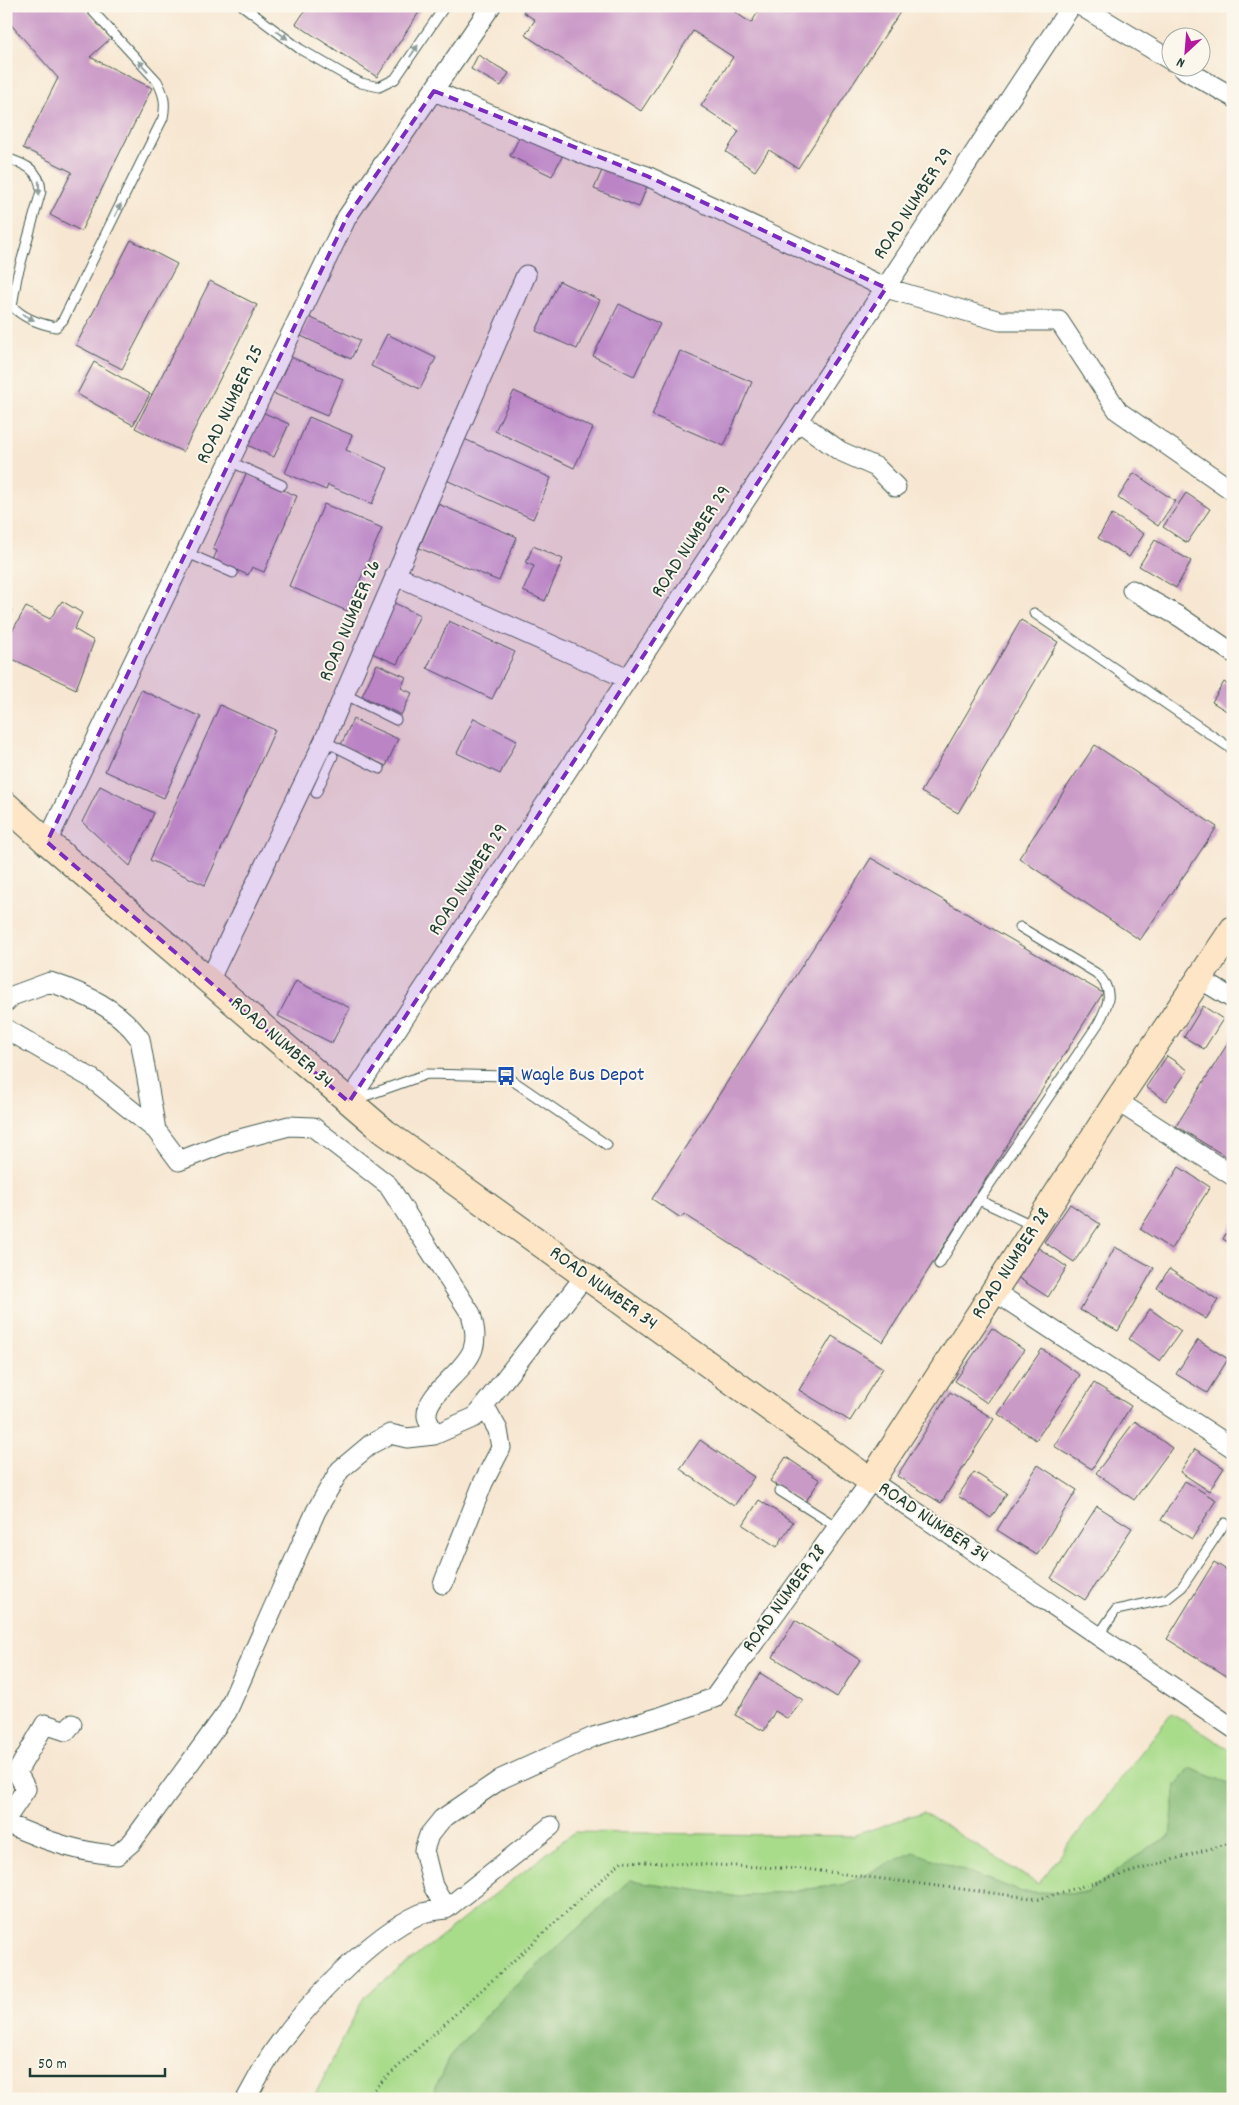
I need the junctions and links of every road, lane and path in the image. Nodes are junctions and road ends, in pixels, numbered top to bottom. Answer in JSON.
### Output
{"nodes":[{"id":1,"x":88,"y":6,"type":"edge"},
{"id":2,"x":243,"y":6,"type":"edge"},
{"id":3,"x":445,"y":6,"type":"edge"},
{"id":4,"x":491,"y":6,"type":"edge"},
{"id":5,"x":1071,"y":6,"type":"edge"},
{"id":6,"x":1081,"y":6,"type":"edge"},
{"id":7,"x":1162,"y":55,"type":"edge"},
{"id":8,"x":1200,"y":78,"type":"edge"},
{"id":9,"x":434,"y":91,"type":"junction"},
{"id":10,"x":1233,"y":97,"type":"edge"},
{"id":11,"x":6,"y":158,"type":"edge"},
{"id":12,"x":526,"y":275,"type":"dead end"},
{"id":13,"x":886,"y":288,"type":"junction"},
{"id":14,"x":798,"y":421,"type":"junction"},
{"id":15,"x":229,"y":461,"type":"junction"},
{"id":16,"x":282,"y":485,"type":"dead end"},
{"id":17,"x":896,"y":487,"type":"dead end"},
{"id":18,"x":1233,"y":491,"type":"edge"},
{"id":19,"x":185,"y":552,"type":"junction"},
{"id":20,"x":234,"y":573,"type":"dead end"},
{"id":21,"x":395,"y":575,"type":"junction"},
{"id":22,"x":1132,"y":590,"type":"dead end"},
{"id":23,"x":1034,"y":613,"type":"dead end"},
{"id":24,"x":1233,"y":653,"type":"edge"},
{"id":25,"x":628,"y":679,"type":"junction"},
{"id":26,"x":344,"y":694,"type":"junction"},
{"id":27,"x":396,"y":720,"type":"dead end"},
{"id":28,"x":328,"y":749,"type":"junction"},
{"id":29,"x":1233,"y":750,"type":"edge"},
{"id":30,"x":380,"y":769,"type":"dead end"},
{"id":31,"x":317,"y":773,"type":"junction"},
{"id":32,"x":316,"y":793,"type":"dead end"},
{"id":33,"x":6,"y":805,"type":"edge"},
{"id":34,"x":47,"y":842,"type":"junction"},
{"id":35,"x":1020,"y":927,"type":"dead end"},
{"id":36,"x":1233,"y":929,"type":"edge"},
{"id":37,"x":1200,"y":979,"type":"junction"},
{"id":38,"x":209,"y":981,"type":"junction"},
{"id":39,"x":8,"y":996,"type":"edge"},
{"id":40,"x":1233,"y":1000,"type":"edge"},
{"id":41,"x":6,"y":1029,"type":"edge"},
{"id":42,"x":1117,"y":1101,"type":"junction"},
{"id":43,"x":349,"y":1102,"type":"junction"},
{"id":44,"x":156,"y":1130,"type":"junction"},
{"id":45,"x":607,"y":1145,"type":"dead end"},
{"id":46,"x":1233,"y":1176,"type":"edge"},
{"id":47,"x":979,"y":1200,"type":"junction"},
{"id":48,"x":1036,"y":1227,"type":"junction"},
{"id":49,"x":939,"y":1264,"type":"dead end"},
{"id":50,"x":585,"y":1276,"type":"junction"},
{"id":51,"x":995,"y":1292,"type":"junction"},
{"id":52,"x":484,"y":1405,"type":"junction"},
{"id":53,"x":434,"y":1435,"type":"junction"},
{"id":54,"x":1233,"y":1448,"type":"edge"},
{"id":55,"x":871,"y":1481,"type":"junction"},
{"id":56,"x":780,"y":1491,"type":"dead end"},
{"id":57,"x":1225,"y":1523,"type":"dead end"},
{"id":58,"x":836,"y":1527,"type":"junction"},
{"id":59,"x":443,"y":1584,"type":"dead end"},
{"id":60,"x":1098,"y":1636,"type":"junction"},
{"id":61,"x":72,"y":1724,"type":"dead end"},
{"id":62,"x":1233,"y":1728,"type":"edge"},
{"id":63,"x":6,"y":1819,"type":"edge"},
{"id":64,"x":6,"y":1824,"type":"edge"},
{"id":65,"x":551,"y":1826,"type":"dead end"},
{"id":66,"x":1233,"y":1842,"type":"edge"},
{"id":67,"x":446,"y":1909,"type":"junction"},
{"id":68,"x":246,"y":2099,"type":"edge"},
{"id":69,"x":363,"y":2099,"type":"edge"}],
"edges":[{"from":11,"to":1,"type":"lane","one_way":true},
{"from":2,"to":3,"type":"lane","one_way":true},
{"from":4,"to":9,"type":"street","name":"ROAD NUMBER 25"},
{"from":5,"to":13,"type":"street","name":"ROAD NUMBER 29"},
{"from":6,"to":7,"type":"street"},
{"from":8,"to":10,"type":"street"},
{"from":9,"to":13,"type":"street"},
{"from":9,"to":15,"type":"street","name":"ROAD NUMBER 25"},
{"from":12,"to":21,"type":"street","name":"ROAD NUMBER 26"},
{"from":13,"to":14,"type":"street","name":"ROAD NUMBER 29"},
{"from":13,"to":18,"type":"street"},
{"from":14,"to":17,"type":"street"},
{"from":14,"to":25,"type":"street","name":"ROAD NUMBER 29"},
{"from":15,"to":16,"type":"lane"},
{"from":15,"to":19,"type":"street","name":"ROAD NUMBER 25"},
{"from":19,"to":20,"type":"lane"},
{"from":19,"to":34,"type":"street","name":"ROAD NUMBER 25"},
{"from":21,"to":25,"type":"street"},
{"from":21,"to":26,"type":"street","name":"ROAD NUMBER 26"},
{"from":22,"to":24,"type":"street"},
{"from":23,"to":29,"type":"lane"},
{"from":25,"to":43,"type":"street","name":"ROAD NUMBER 29"},
{"from":26,"to":27,"type":"lane"},
{"from":26,"to":28,"type":"street","name":"ROAD NUMBER 26"},
{"from":28,"to":30,"type":"lane"},
{"from":28,"to":31,"type":"street","name":"ROAD NUMBER 26"},
{"from":31,"to":32,"type":"lane"},
{"from":31,"to":38,"type":"street","name":"ROAD NUMBER 26"},
{"from":33,"to":34,"type":"street","name":"ROAD NUMBER 34"},
{"from":34,"to":38,"type":"street","name":"ROAD NUMBER 34"},
{"from":35,"to":47,"type":"lane"},
{"from":36,"to":37,"type":"street","name":"ROAD NUMBER 28"},
{"from":37,"to":40,"type":"street"},
{"from":37,"to":42,"type":"street","name":"ROAD NUMBER 28"},
{"from":38,"to":43,"type":"street","name":"ROAD NUMBER 34"},
{"from":39,"to":44,"type":"street"},
{"from":41,"to":44,"type":"street"},
{"from":42,"to":46,"type":"street"},
{"from":42,"to":48,"type":"street","name":"ROAD NUMBER 28"},
{"from":43,"to":45,"type":"lane"},
{"from":43,"to":50,"type":"street","name":"ROAD NUMBER 34"},
{"from":44,"to":53,"type":"street"},
{"from":47,"to":48,"type":"lane"},
{"from":47,"to":49,"type":"lane"},
{"from":48,"to":51,"type":"street","name":"ROAD NUMBER 28"},
{"from":50,"to":52,"type":"street"},
{"from":50,"to":55,"type":"street","name":"ROAD NUMBER 34"},
{"from":51,"to":54,"type":"street"},
{"from":51,"to":55,"type":"street","name":"ROAD NUMBER 28"},
{"from":52,"to":53,"type":"street"},
{"from":52,"to":59,"type":"street"},
{"from":53,"to":64,"type":"street"},
{"from":55,"to":58,"type":"street","name":"ROAD NUMBER 28"},
{"from":55,"to":60,"type":"street","name":"ROAD NUMBER 34"},
{"from":56,"to":58,"type":"lane"},
{"from":57,"to":60,"type":"lane"},
{"from":58,"to":67,"type":"street","name":"ROAD NUMBER 28"},
{"from":60,"to":62,"type":"street","name":"ROAD NUMBER 34"},
{"from":61,"to":63,"type":"street"},
{"from":65,"to":67,"type":"street"},
{"from":66,"to":69,"type":"path"},
{"from":67,"to":68,"type":"street"}]}
